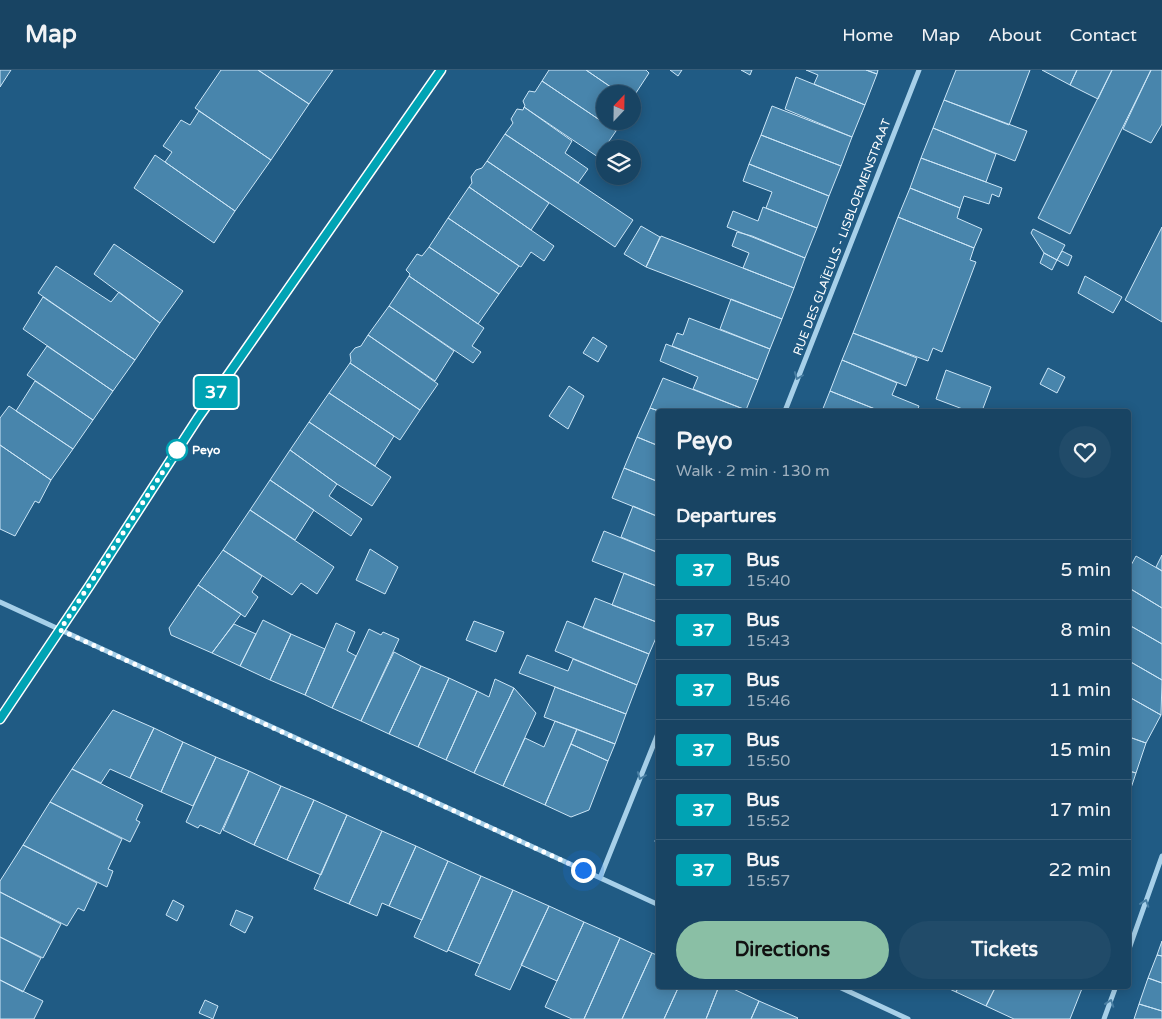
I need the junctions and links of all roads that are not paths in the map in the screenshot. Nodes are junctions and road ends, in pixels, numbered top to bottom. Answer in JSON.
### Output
{"nodes":[{"id":1,"x":441,"y":70,"type":"edge"},
{"id":2,"x":919,"y":70,"type":"edge"},
{"id":3,"x":786,"y":409,"type":"edge"},
{"id":4,"x":0,"y":602,"type":"edge"},
{"id":5,"x":60,"y":630,"type":"junction"},
{"id":6,"x":0,"y":719,"type":"edge"},
{"id":7,"x":656,"y":738,"type":"edge"},
{"id":8,"x":1162,"y":856,"type":"edge"},
{"id":9,"x":600,"y":878,"type":"junction"},
{"id":10,"x":656,"y":904,"type":"edge"},
{"id":11,"x":1131,"y":943,"type":"edge"},
{"id":12,"x":843,"y":989,"type":"edge"},
{"id":13,"x":1115,"y":989,"type":"edge"},
{"id":14,"x":908,"y":1019,"type":"edge"},
{"id":15,"x":1104,"y":1019,"type":"edge"}],
"edges":[{"from":1,"to":5,"type":"street"},
{"from":2,"to":3,"type":"street","name":"RUE DES GLAÏEULS - LISBLOEMENSTRAAT","one_way":true},
{"from":4,"to":5,"type":"street"},
{"from":5,"to":6,"type":"street"},
{"from":5,"to":9,"type":"street"},
{"from":7,"to":9,"type":"street","one_way":true},
{"from":11,"to":8,"type":"street","one_way":true},
{"from":9,"to":10,"type":"street"},
{"from":12,"to":14,"type":"street"},
{"from":15,"to":13,"type":"street","one_way":true}]}
